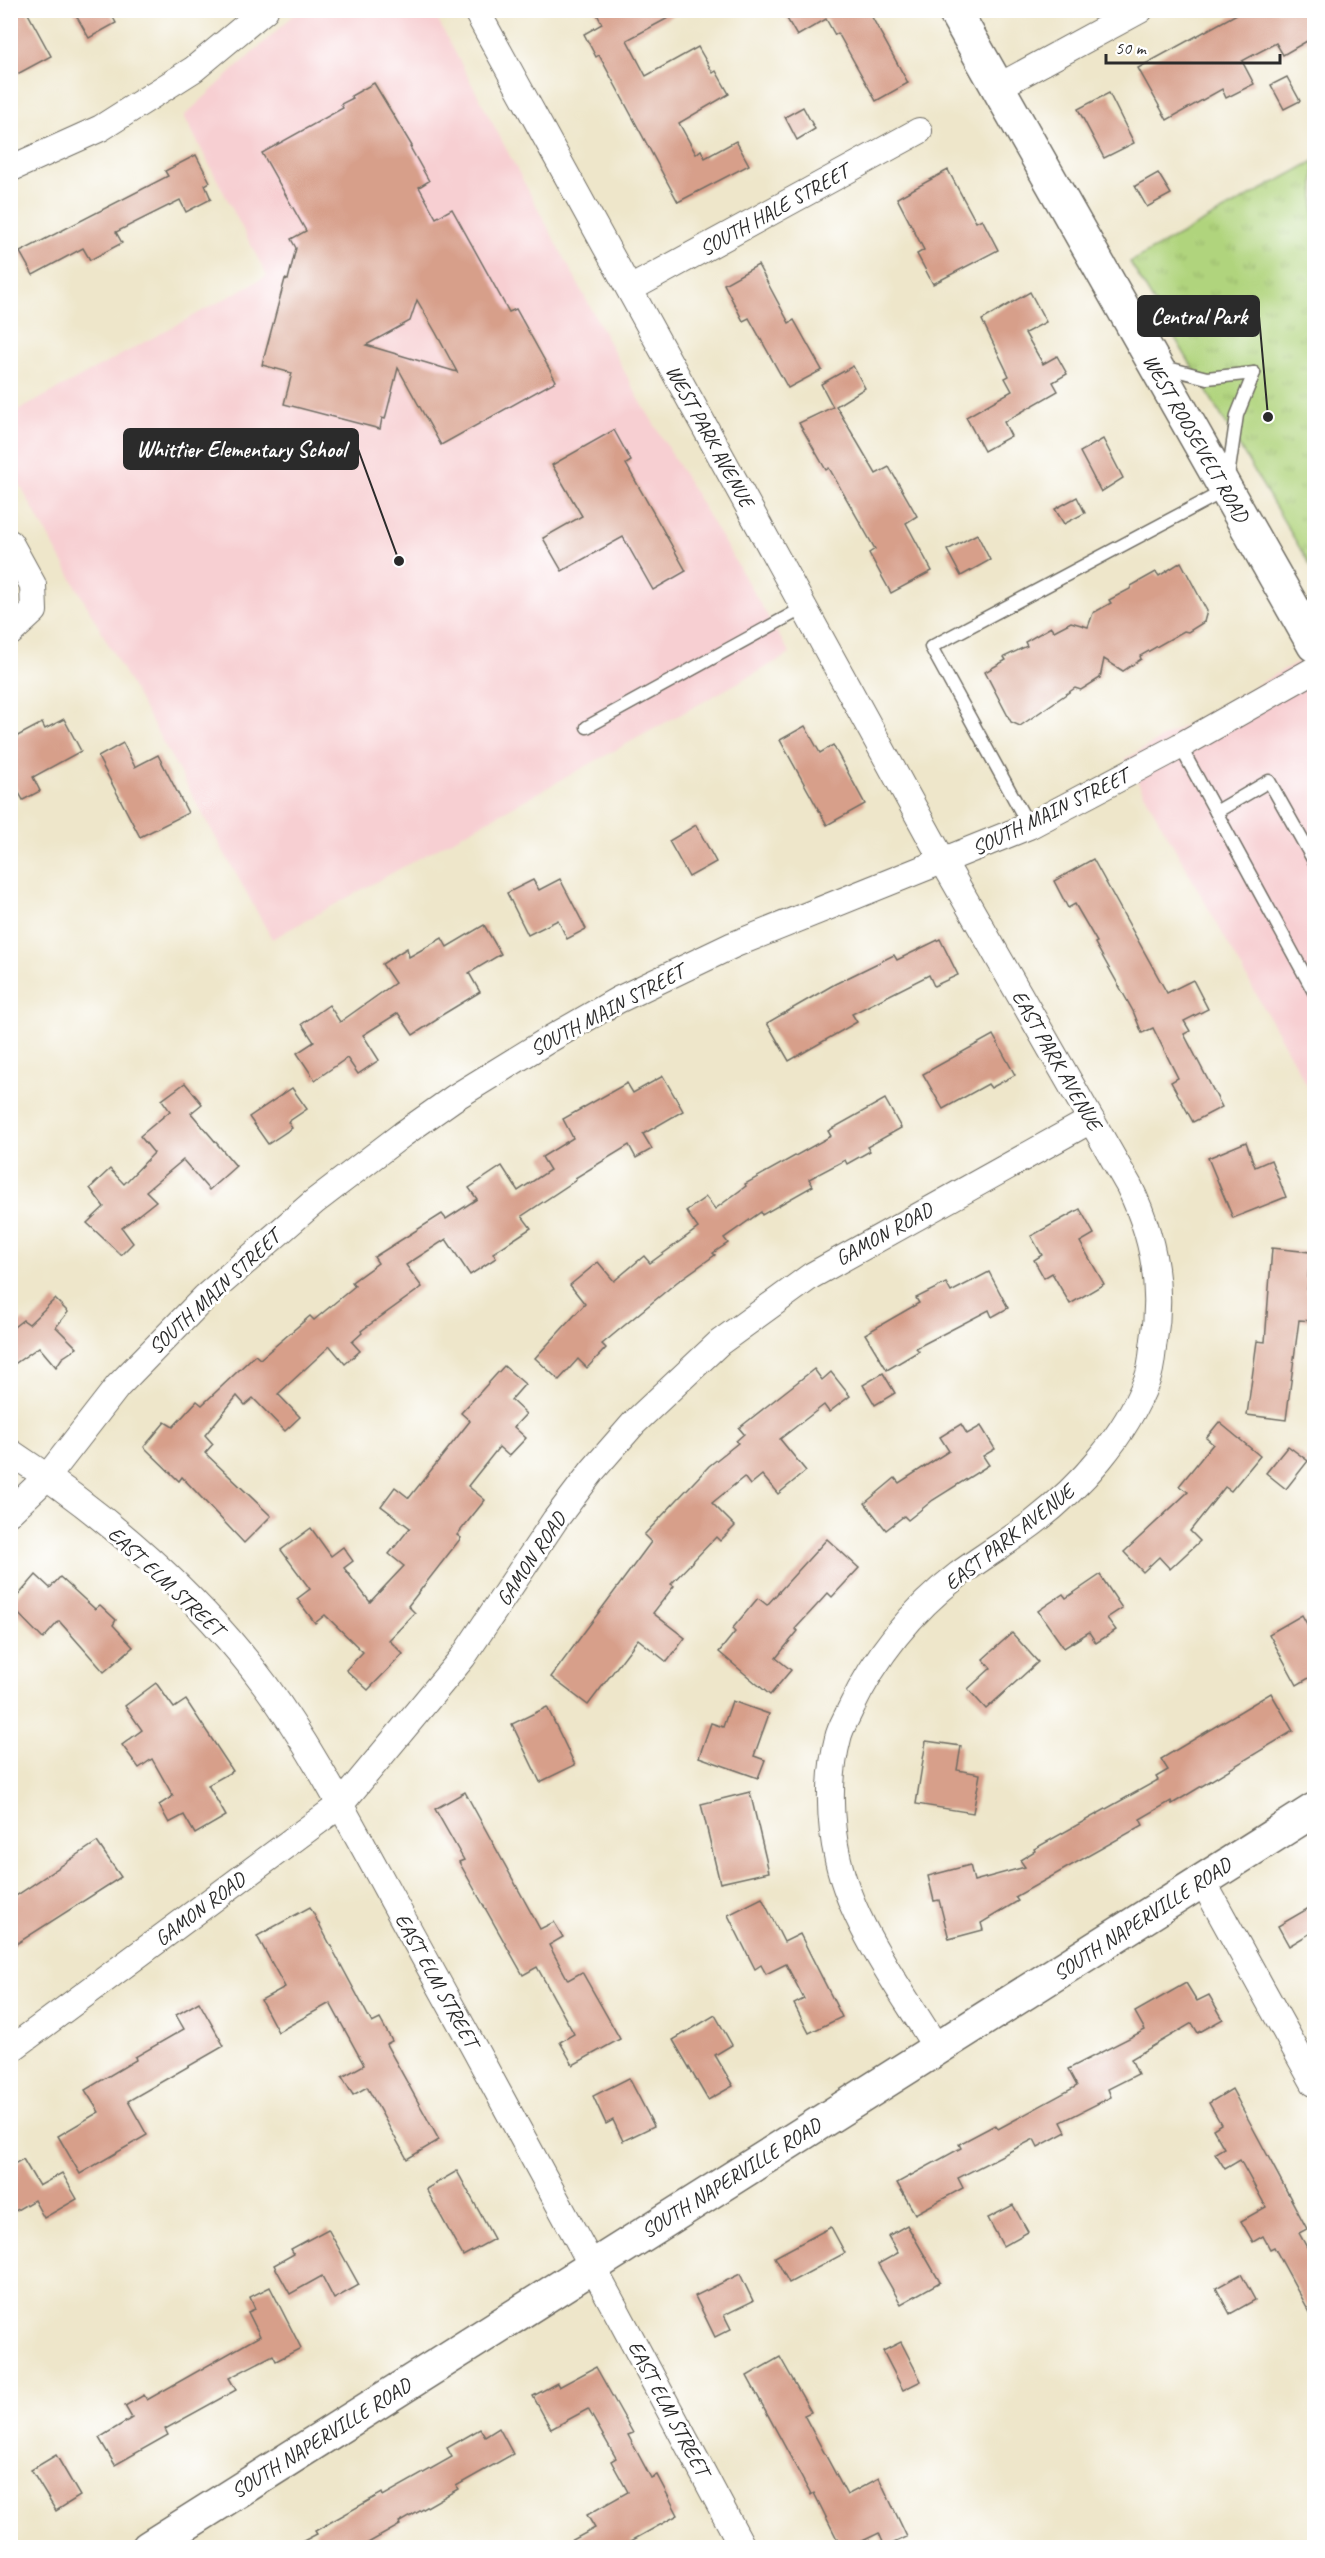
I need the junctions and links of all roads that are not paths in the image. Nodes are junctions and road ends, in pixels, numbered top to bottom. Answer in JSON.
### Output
{"nodes":[{"id":1,"x":265,"y":10,"type":"edge"},
{"id":2,"x":476,"y":10,"type":"edge"},
{"id":3,"x":954,"y":10,"type":"edge"},
{"id":4,"x":1140,"y":10,"type":"edge"},
{"id":5,"x":998,"y":87,"type":"junction"},
{"id":6,"x":918,"y":131,"type":"dead end"},
{"id":7,"x":10,"y":169,"type":"edge"},
{"id":8,"x":630,"y":289,"type":"junction"},
{"id":9,"x":1154,"y":363,"type":"junction"},
{"id":10,"x":1226,"y":490,"type":"junction"},
{"id":11,"x":10,"y":543,"type":"edge"},
{"id":12,"x":805,"y":608,"type":"junction"},
{"id":13,"x":10,"y":633,"type":"edge"},
{"id":14,"x":1314,"y":645,"type":"edge"},
{"id":15,"x":1314,"y":670,"type":"edge"},
{"id":16,"x":587,"y":727,"type":"dead end"},
{"id":17,"x":1180,"y":746,"type":"junction"},
{"id":18,"x":1216,"y":812,"type":"junction"},
{"id":19,"x":1029,"y":826,"type":"junction"},
{"id":20,"x":943,"y":861,"type":"junction"},
{"id":21,"x":1314,"y":861,"type":"edge"},
{"id":22,"x":1314,"y":992,"type":"edge"},
{"id":23,"x":1091,"y":1120,"type":"junction"},
{"id":24,"x":10,"y":1452,"type":"edge"},
{"id":25,"x":48,"y":1476,"type":"junction"},
{"id":26,"x":10,"y":1512,"type":"edge"},
{"id":27,"x":340,"y":1804,"type":"junction"},
{"id":28,"x":1314,"y":1809,"type":"edge"},
{"id":29,"x":1202,"y":1880,"type":"junction"},
{"id":30,"x":938,"y":2049,"type":"junction"},
{"id":31,"x":10,"y":2050,"type":"edge"},
{"id":32,"x":1314,"y":2083,"type":"edge"},
{"id":33,"x":593,"y":2266,"type":"junction"},
{"id":34,"x":148,"y":2547,"type":"edge"},
{"id":35,"x":743,"y":2547,"type":"edge"}],
"edges":[{"from":1,"to":7,"type":"street"},
{"from":2,"to":8,"type":"street","name":"WEST PARK AVENUE"},
{"from":3,"to":5,"type":"main road","name":"WEST ROOSEVELT ROAD"},
{"from":4,"to":5,"type":"street"},
{"from":5,"to":9,"type":"main road","name":"WEST ROOSEVELT ROAD"},
{"from":6,"to":8,"type":"street","name":"SOUTH HALE STREET"},
{"from":8,"to":12,"type":"street","name":"WEST PARK AVENUE"},
{"from":9,"to":10,"type":"main road","name":"WEST ROOSEVELT ROAD"},
{"from":9,"to":10,"type":"lane"},
{"from":10,"to":14,"type":"main road","name":"WEST ROOSEVELT ROAD"},
{"from":10,"to":19,"type":"lane"},
{"from":11,"to":13,"type":"street"},
{"from":12,"to":16,"type":"lane"},
{"from":12,"to":20,"type":"street","name":"WEST PARK AVENUE"},
{"from":15,"to":17,"type":"street","name":"SOUTH MAIN STREET"},
{"from":17,"to":18,"type":"lane"},
{"from":17,"to":19,"type":"street","name":"SOUTH MAIN STREET"},
{"from":18,"to":21,"type":"lane"},
{"from":18,"to":22,"type":"lane"},
{"from":19,"to":20,"type":"street","name":"SOUTH MAIN STREET"},
{"from":20,"to":23,"type":"street","name":"EAST PARK AVENUE"},
{"from":20,"to":25,"type":"street","name":"SOUTH MAIN STREET"},
{"from":23,"to":27,"type":"street","name":"GAMON ROAD"},
{"from":23,"to":30,"type":"street","name":"EAST PARK AVENUE"},
{"from":24,"to":25,"type":"street","name":"EAST ELM STREET"},
{"from":25,"to":26,"type":"street","name":"SOUTH MAIN STREET"},
{"from":25,"to":27,"type":"street","name":"EAST ELM STREET"},
{"from":27,"to":31,"type":"street","name":"GAMON ROAD"},
{"from":27,"to":33,"type":"street","name":"EAST ELM STREET"},
{"from":28,"to":29,"type":"main road","name":"SOUTH NAPERVILLE ROAD"},
{"from":29,"to":30,"type":"main road","name":"SOUTH NAPERVILLE ROAD"},
{"from":29,"to":32,"type":"street"},
{"from":30,"to":33,"type":"main road","name":"SOUTH NAPERVILLE ROAD"},
{"from":33,"to":34,"type":"main road","name":"SOUTH NAPERVILLE ROAD"},
{"from":33,"to":35,"type":"street","name":"EAST ELM STREET"}]}
